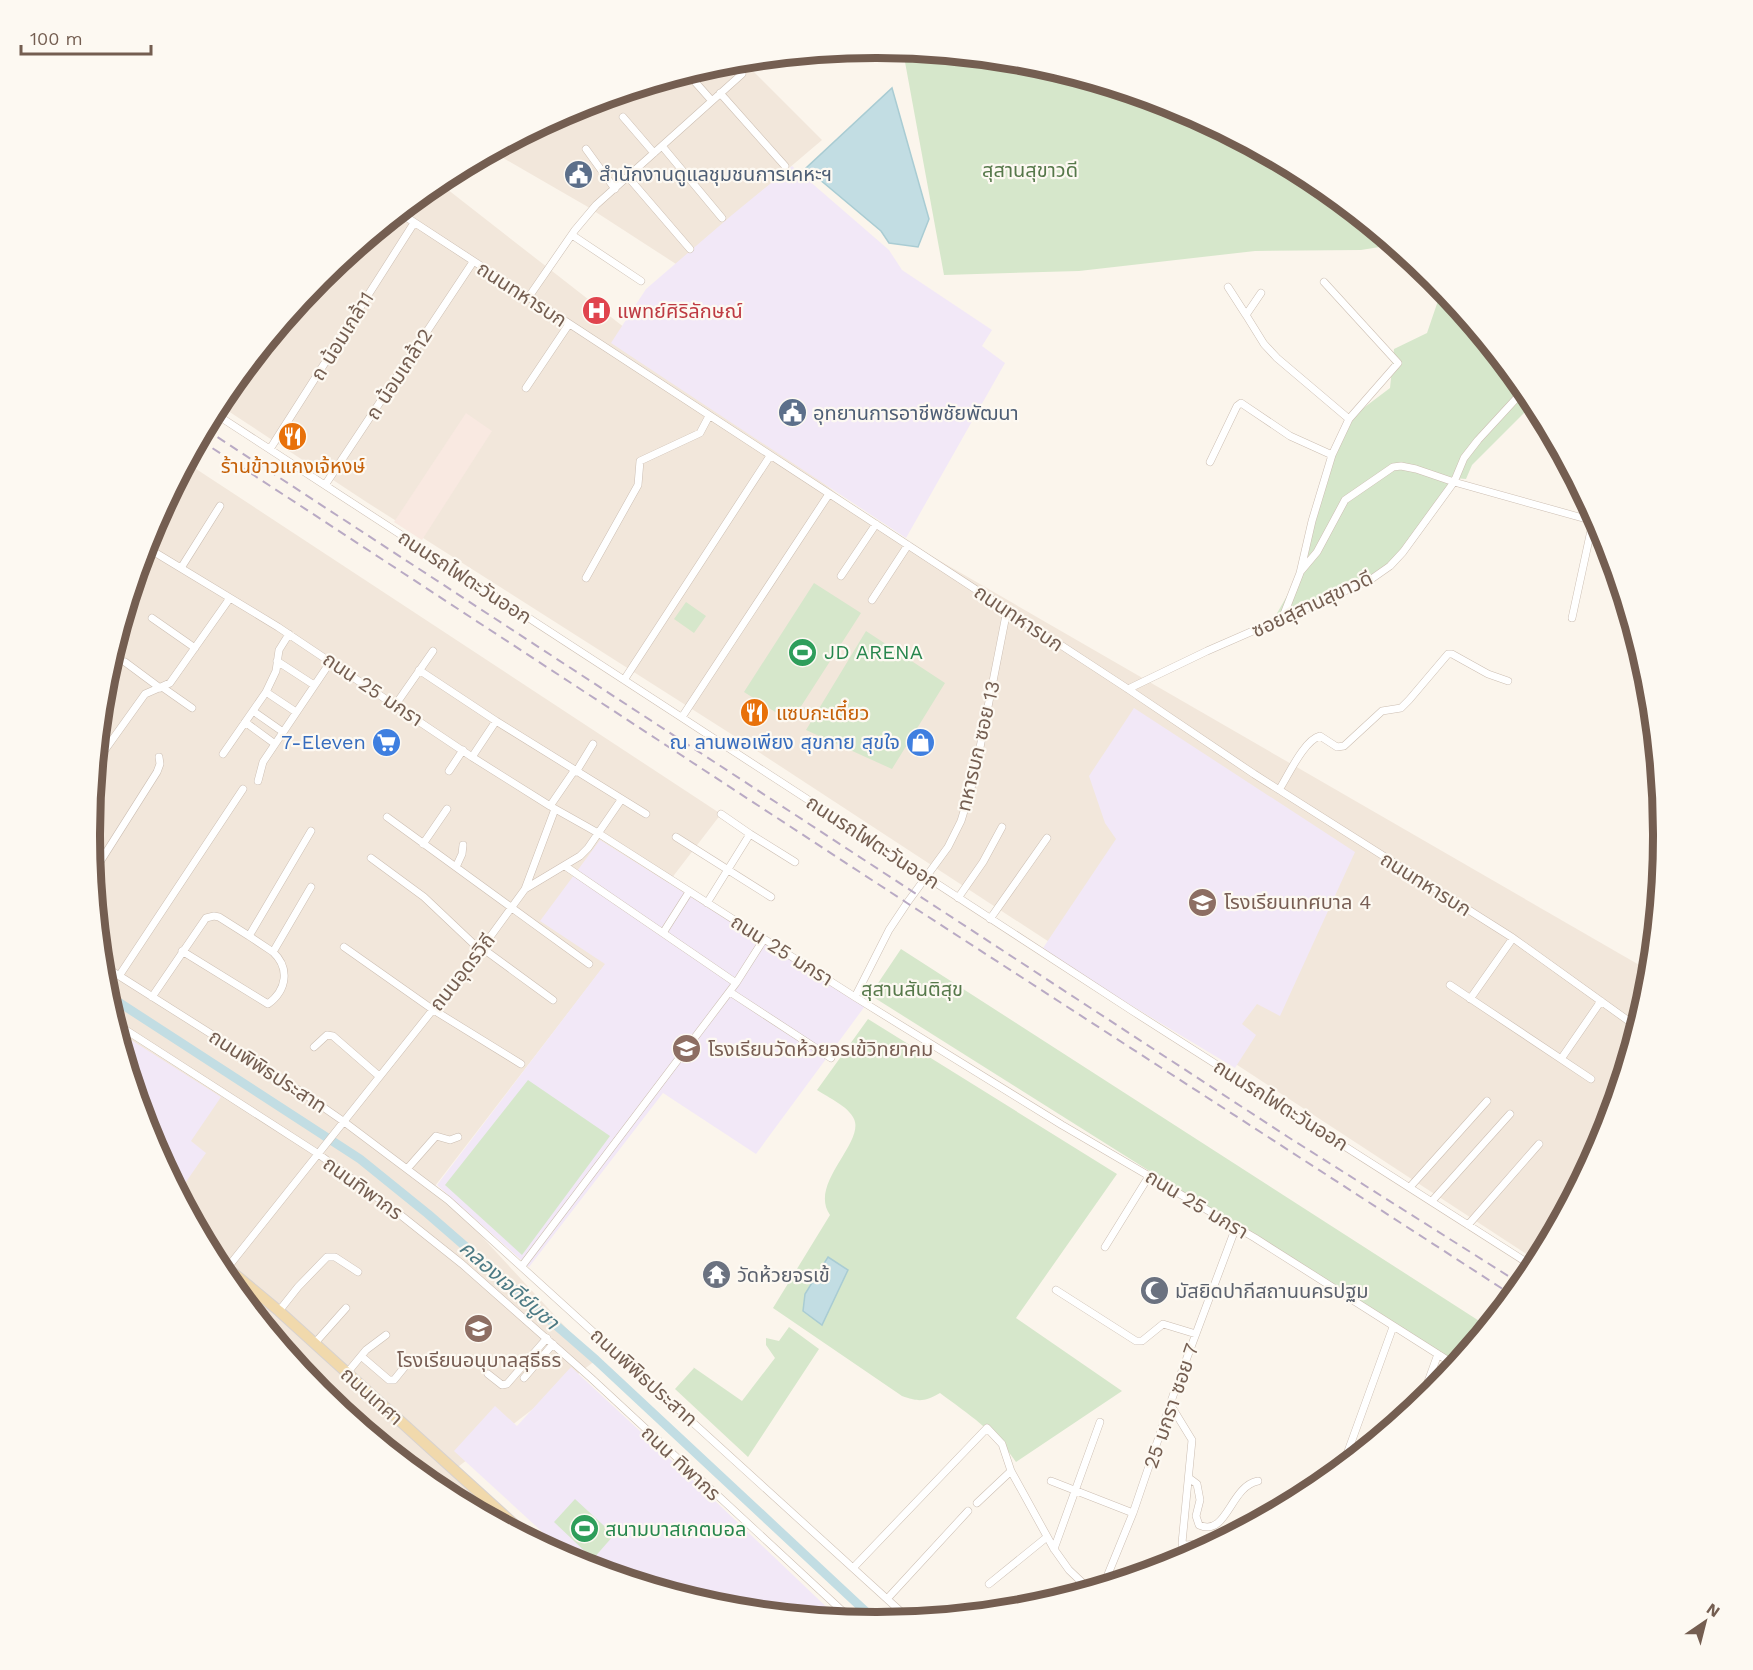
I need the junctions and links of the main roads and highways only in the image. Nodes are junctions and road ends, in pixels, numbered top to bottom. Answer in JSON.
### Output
{"nodes":[{"id":1,"x":237,"y":1275,"type":"edge"},
{"id":2,"x":491,"y":1509,"type":"edge"}],
"edges":[{"from":1,"to":2,"type":"main road","name":"ถนนเทศา"}]}
